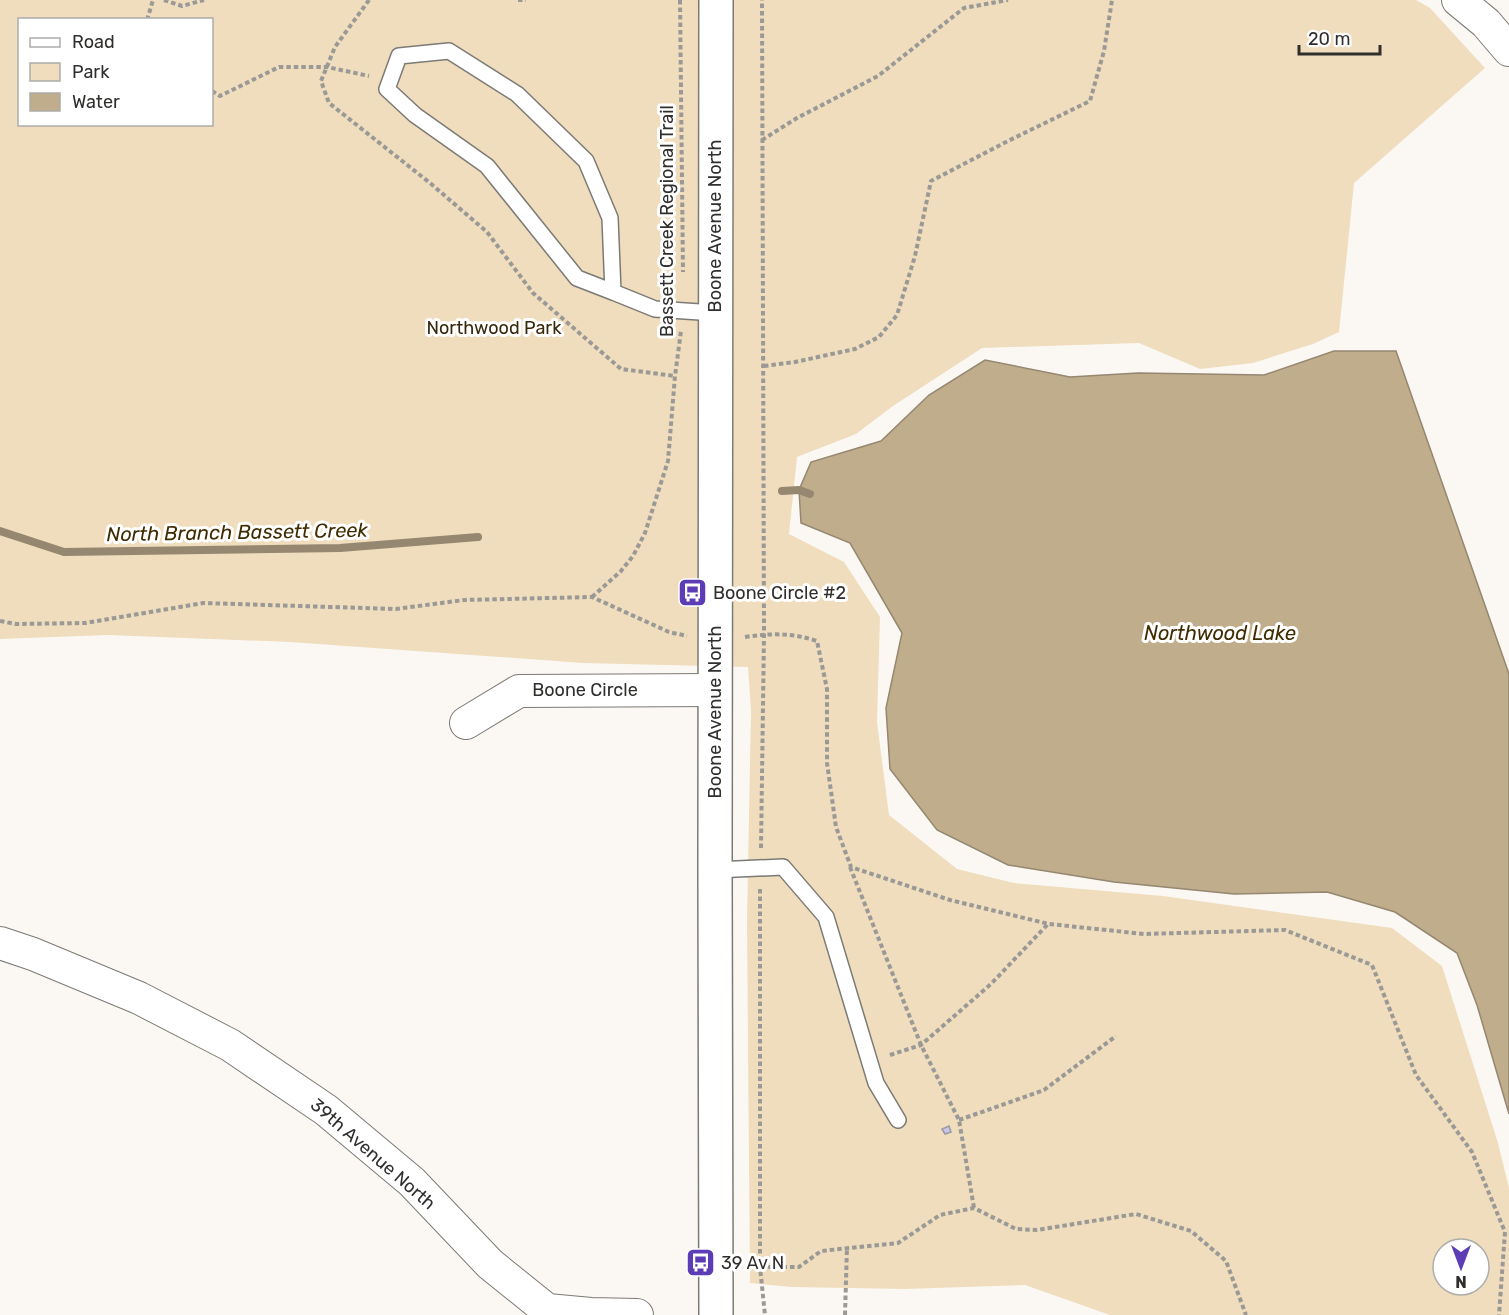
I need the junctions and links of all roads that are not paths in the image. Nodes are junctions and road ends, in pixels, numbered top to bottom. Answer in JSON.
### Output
{"nodes":[{"id":1,"x":716,"y":0,"type":"edge"},
{"id":2,"x":1458,"y":0,"type":"edge"},
{"id":3,"x":1509,"y":50,"type":"edge"},
{"id":4,"x":613,"y":292,"type":"junction"},
{"id":5,"x":699,"y":312,"type":"junction"},
{"id":6,"x":714,"y":690,"type":"junction"},
{"id":7,"x":466,"y":723,"type":"dead end"},
{"id":8,"x":714,"y":870,"type":"junction"},
{"id":9,"x":0,"y":943,"type":"edge"},
{"id":10,"x":898,"y":1120,"type":"dead end"},
{"id":11,"x":637,"y":1315,"type":"edge"},
{"id":12,"x":716,"y":1315,"type":"edge"}],
"edges":[{"from":1,"to":5,"type":"street","name":"Boone Avenue North"},
{"from":2,"to":3,"type":"street"},
{"from":4,"to":4,"type":"lane"},
{"from":4,"to":5,"type":"lane"},
{"from":5,"to":6,"type":"street","name":"Boone Avenue North"},
{"from":6,"to":7,"type":"street","name":"Boone Circle"},
{"from":6,"to":8,"type":"street","name":"Boone Avenue North"},
{"from":8,"to":10,"type":"lane"},
{"from":8,"to":12,"type":"street","name":"Boone Avenue North"},
{"from":9,"to":11,"type":"street","name":"39th Avenue North"}]}
